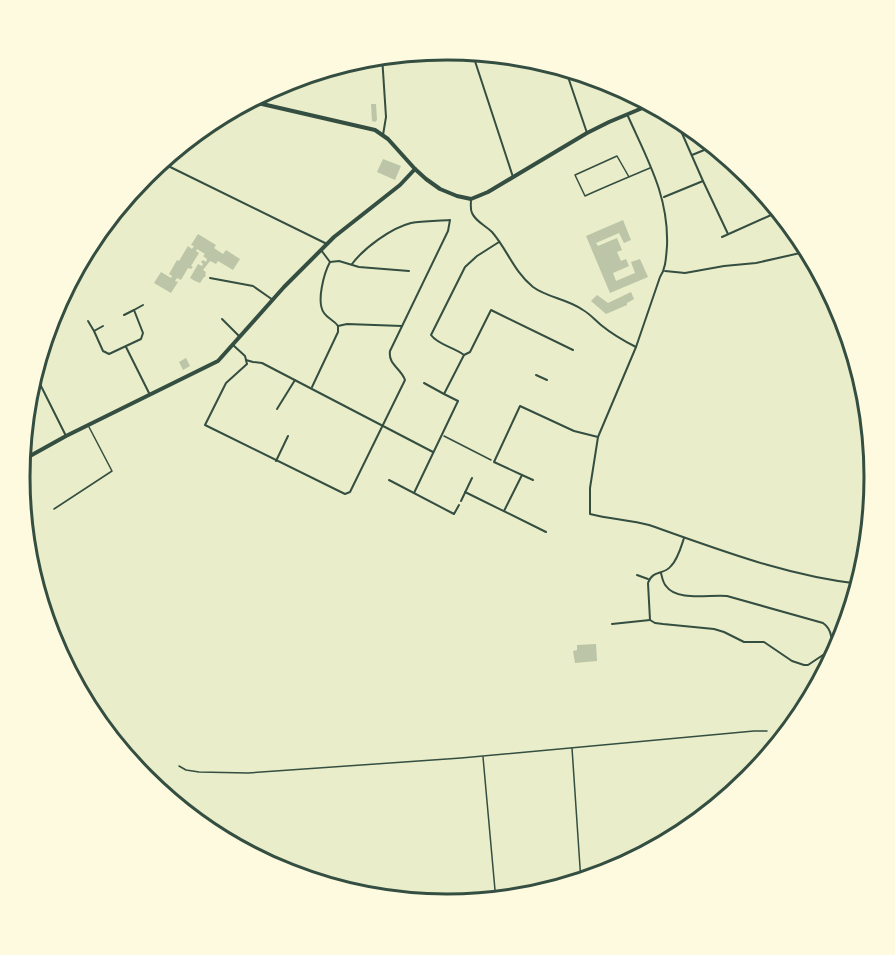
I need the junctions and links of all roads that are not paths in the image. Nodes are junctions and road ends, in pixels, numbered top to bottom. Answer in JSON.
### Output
{"nodes":[{"id":1,"x":475,"y":61,"type":"edge"},
{"id":2,"x":383,"y":66,"type":"edge"},
{"id":3,"x":568,"y":78,"type":"edge"},
{"id":4,"x":262,"y":104,"type":"edge"},
{"id":5,"x":642,"y":108,"type":"edge"},
{"id":6,"x":627,"y":114,"type":"junction"},
{"id":7,"x":682,"y":132,"type":"edge"},
{"id":8,"x":586,"y":134,"type":"junction"},
{"id":9,"x":383,"y":135,"type":"junction"},
{"id":10,"x":706,"y":149,"type":"edge"},
{"id":11,"x":692,"y":155,"type":"junction"},
{"id":12,"x":169,"y":167,"type":"edge"},
{"id":13,"x":651,"y":168,"type":"junction"},
{"id":14,"x":415,"y":169,"type":"junction"},
{"id":15,"x":513,"y":177,"type":"junction"},
{"id":16,"x":629,"y":177,"type":"junction"},
{"id":17,"x":703,"y":181,"type":"junction"},
{"id":18,"x":663,"y":197,"type":"junction"},
{"id":19,"x":471,"y":199,"type":"junction"},
{"id":20,"x":772,"y":215,"type":"edge"},
{"id":21,"x":728,"y":234,"type":"junction"},
{"id":22,"x":722,"y":237,"type":"dead end"},
{"id":23,"x":499,"y":242,"type":"junction"},
{"id":24,"x":327,"y":244,"type":"junction"},
{"id":25,"x":321,"y":250,"type":"junction"},
{"id":26,"x":799,"y":253,"type":"edge"},
{"id":27,"x":330,"y":262,"type":"junction"},
{"id":28,"x":352,"y":264,"type":"junction"},
{"id":29,"x":409,"y":271,"type":"dead end"},
{"id":30,"x":664,"y":271,"type":"junction"},
{"id":31,"x":210,"y":278,"type":"dead end"},
{"id":32,"x":273,"y":300,"type":"junction"},
{"id":33,"x":143,"y":305,"type":"dead end"},
{"id":34,"x":134,"y":310,"type":"junction"},
{"id":35,"x":124,"y":315,"type":"dead end"},
{"id":36,"x":222,"y":319,"type":"dead end"},
{"id":37,"x":88,"y":321,"type":"dead end"},
{"id":38,"x":103,"y":326,"type":"dead end"},
{"id":39,"x":338,"y":326,"type":"junction"},
{"id":40,"x":402,"y":326,"type":"junction"},
{"id":41,"x":94,"y":331,"type":"junction"},
{"id":42,"x":240,"y":337,"type":"junction"},
{"id":43,"x":233,"y":345,"type":"junction"},
{"id":44,"x":126,"y":347,"type":"junction"},
{"id":45,"x":636,"y":347,"type":"junction"},
{"id":46,"x":573,"y":350,"type":"dead end"},
{"id":47,"x":464,"y":355,"type":"junction"},
{"id":48,"x":246,"y":360,"type":"junction"},
{"id":49,"x":536,"y":375,"type":"dead end"},
{"id":50,"x":295,"y":380,"type":"junction"},
{"id":51,"x":547,"y":380,"type":"dead end"},
{"id":52,"x":424,"y":384,"type":"dead end"},
{"id":53,"x":40,"y":385,"type":"edge"},
{"id":54,"x":311,"y":388,"type":"junction"},
{"id":55,"x":444,"y":394,"type":"junction"},
{"id":56,"x":150,"y":395,"type":"junction"},
{"id":57,"x":278,"y":409,"type":"dead end"},
{"id":58,"x":89,"y":425,"type":"junction"},
{"id":59,"x":383,"y":427,"type":"junction"},
{"id":60,"x":66,"y":436,"type":"junction"},
{"id":61,"x":288,"y":436,"type":"dead end"},
{"id":62,"x":598,"y":437,"type":"junction"},
{"id":63,"x":434,"y":452,"type":"junction"},
{"id":64,"x":31,"y":456,"type":"edge"},
{"id":65,"x":276,"y":461,"type":"junction"},
{"id":66,"x":522,"y":475,"type":"junction"},
{"id":67,"x":472,"y":478,"type":"dead end"},
{"id":68,"x":389,"y":480,"type":"dead end"},
{"id":69,"x":533,"y":480,"type":"dead end"},
{"id":70,"x":465,"y":492,"type":"junction"},
{"id":71,"x":414,"y":493,"type":"junction"},
{"id":72,"x":461,"y":501,"type":"dead end"},
{"id":73,"x":459,"y":505,"type":"dead end"},
{"id":74,"x":54,"y":509,"type":"dead end"},
{"id":75,"x":504,"y":511,"type":"junction"},
{"id":76,"x":546,"y":532,"type":"dead end"},
{"id":77,"x":684,"y":537,"type":"junction"},
{"id":78,"x":661,"y":573,"type":"junction"},
{"id":79,"x":637,"y":575,"type":"dead end"},
{"id":80,"x":650,"y":579,"type":"junction"},
{"id":81,"x":852,"y":583,"type":"edge"},
{"id":82,"x":650,"y":620,"type":"junction"},
{"id":83,"x":612,"y":624,"type":"dead end"},
{"id":84,"x":832,"y":640,"type":"edge"},
{"id":85,"x":825,"y":654,"type":"edge"},
{"id":86,"x":767,"y":731,"type":"dead end"},
{"id":87,"x":572,"y":747,"type":"junction"},
{"id":88,"x":483,"y":756,"type":"junction"},
{"id":89,"x":179,"y":766,"type":"dead end"},
{"id":90,"x":580,"y":873,"type":"edge"},
{"id":91,"x":495,"y":892,"type":"edge"}],
"edges":[{"from":1,"to":15,"type":"street"},
{"from":2,"to":9,"type":"street"},
{"from":3,"to":8,"type":"street"},
{"from":4,"to":9,"type":"main road"},
{"from":5,"to":6,"type":"main road"},
{"from":6,"to":8,"type":"main road"},
{"from":6,"to":13,"type":"street"},
{"from":7,"to":11,"type":"street"},
{"from":8,"to":15,"type":"main road"},
{"from":9,"to":14,"type":"main road"},
{"from":10,"to":11,"type":"street"},
{"from":11,"to":17,"type":"street"},
{"from":12,"to":24,"type":"street"},
{"from":13,"to":16,"type":"lane"},
{"from":13,"to":18,"type":"street"},
{"from":14,"to":19,"type":"main road"},
{"from":14,"to":24,"type":"main road"},
{"from":15,"to":19,"type":"main road"},
{"from":16,"to":16,"type":"lane"},
{"from":17,"to":18,"type":"street"},
{"from":17,"to":21,"type":"street"},
{"from":18,"to":30,"type":"street"},
{"from":19,"to":23,"type":"street"},
{"from":20,"to":21,"type":"street"},
{"from":21,"to":22,"type":"street"},
{"from":23,"to":45,"type":"street"},
{"from":23,"to":47,"type":"street"},
{"from":24,"to":25,"type":"main road"},
{"from":25,"to":27,"type":"street"},
{"from":25,"to":32,"type":"main road"},
{"from":26,"to":30,"type":"street"},
{"from":27,"to":28,"type":"street"},
{"from":27,"to":39,"type":"street"},
{"from":28,"to":29,"type":"street"},
{"from":28,"to":40,"type":"street"},
{"from":30,"to":45,"type":"street"},
{"from":31,"to":32,"type":"street"},
{"from":32,"to":42,"type":"main road"},
{"from":33,"to":34,"type":"street"},
{"from":34,"to":35,"type":"street"},
{"from":34,"to":44,"type":"street"},
{"from":36,"to":42,"type":"street"},
{"from":37,"to":41,"type":"street"},
{"from":38,"to":41,"type":"street"},
{"from":39,"to":40,"type":"street"},
{"from":39,"to":54,"type":"street"},
{"from":40,"to":59,"type":"street"},
{"from":41,"to":44,"type":"street"},
{"from":42,"to":43,"type":"main road"},
{"from":43,"to":48,"type":"street"},
{"from":43,"to":56,"type":"main road"},
{"from":44,"to":56,"type":"street"},
{"from":45,"to":62,"type":"street"},
{"from":46,"to":47,"type":"street"},
{"from":47,"to":55,"type":"street"},
{"from":48,"to":50,"type":"street"},
{"from":48,"to":65,"type":"street"},
{"from":49,"to":51,"type":"street"},
{"from":50,"to":54,"type":"street"},
{"from":50,"to":57,"type":"street"},
{"from":52,"to":55,"type":"street"},
{"from":53,"to":60,"type":"street"},
{"from":54,"to":59,"type":"street"},
{"from":55,"to":63,"type":"street"},
{"from":56,"to":58,"type":"main road"},
{"from":58,"to":60,"type":"main road"},
{"from":58,"to":74,"type":"lane"},
{"from":59,"to":63,"type":"street"},
{"from":59,"to":65,"type":"street"},
{"from":60,"to":64,"type":"main road"},
{"from":61,"to":65,"type":"street"},
{"from":62,"to":66,"type":"street"},
{"from":62,"to":77,"type":"street"},
{"from":63,"to":71,"type":"street"},
{"from":66,"to":69,"type":"street"},
{"from":66,"to":75,"type":"street"},
{"from":67,"to":70,"type":"street"},
{"from":68,"to":71,"type":"street"},
{"from":70,"to":72,"type":"street"},
{"from":70,"to":75,"type":"street"},
{"from":71,"to":73,"type":"street"},
{"from":75,"to":76,"type":"street"},
{"from":77,"to":78,"type":"street"},
{"from":77,"to":81,"type":"street"},
{"from":78,"to":80,"type":"street"},
{"from":78,"to":84,"type":"street"},
{"from":79,"to":80,"type":"street"},
{"from":80,"to":82,"type":"street"},
{"from":82,"to":83,"type":"street"},
{"from":82,"to":85,"type":"street"},
{"from":86,"to":87,"type":"lane"},
{"from":87,"to":88,"type":"lane"},
{"from":87,"to":90,"type":"lane"},
{"from":88,"to":89,"type":"lane"},
{"from":88,"to":91,"type":"lane"}]}
